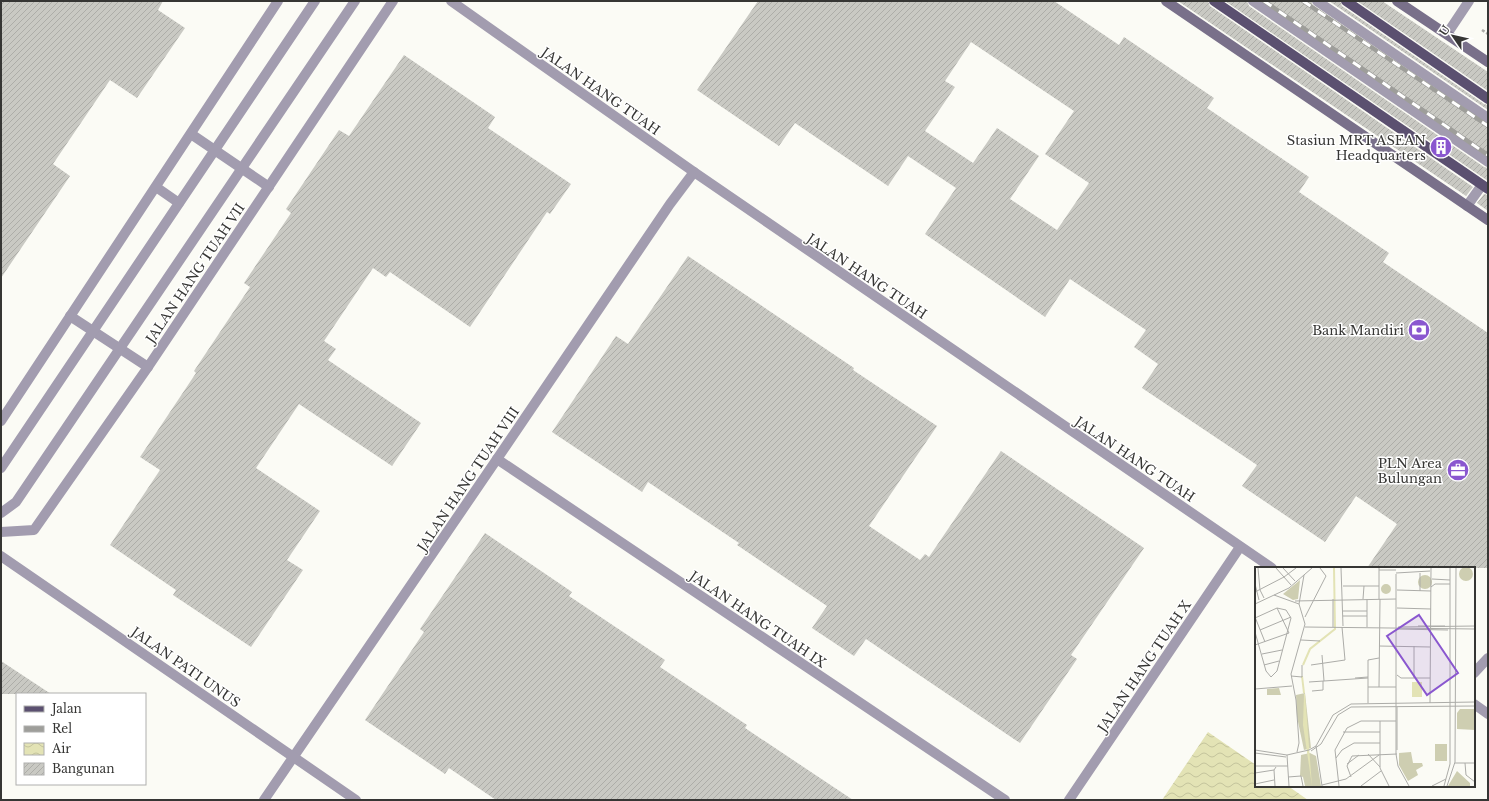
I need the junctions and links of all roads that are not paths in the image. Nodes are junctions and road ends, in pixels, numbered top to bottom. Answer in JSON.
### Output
{"nodes":[{"id":1,"x":278,"y":1,"type":"edge"},
{"id":2,"x":315,"y":1,"type":"edge"},
{"id":3,"x":355,"y":1,"type":"edge"},
{"id":4,"x":393,"y":1,"type":"edge"},
{"id":5,"x":451,"y":1,"type":"edge"},
{"id":6,"x":1166,"y":1,"type":"edge"},
{"id":7,"x":1214,"y":1,"type":"edge"},
{"id":8,"x":1253,"y":1,"type":"edge"},
{"id":9,"x":1317,"y":1,"type":"edge"},
{"id":10,"x":1346,"y":1,"type":"edge"},
{"id":11,"x":1397,"y":1,"type":"edge"},
{"id":12,"x":1469,"y":1,"type":"edge"},
{"id":13,"x":1447,"y":34,"type":"junction"},
{"id":14,"x":1488,"y":62,"type":"edge"},
{"id":15,"x":1488,"y":99,"type":"edge"},
{"id":16,"x":1488,"y":118,"type":"edge"},
{"id":17,"x":191,"y":134,"type":"junction"},
{"id":18,"x":215,"y":150,"type":"junction"},
{"id":19,"x":1488,"y":162,"type":"edge"},
{"id":20,"x":242,"y":168,"type":"junction"},
{"id":21,"x":694,"y":172,"type":"junction"},
{"id":22,"x":269,"y":186,"type":"junction"},
{"id":23,"x":156,"y":187,"type":"junction"},
{"id":24,"x":1485,"y":187,"type":"edge"},
{"id":25,"x":179,"y":203,"type":"junction"},
{"id":26,"x":1467,"y":206,"type":"junction"},
{"id":27,"x":1488,"y":220,"type":"edge"},
{"id":28,"x":70,"y":316,"type":"junction"},
{"id":29,"x":93,"y":331,"type":"junction"},
{"id":30,"x":120,"y":348,"type":"junction"},
{"id":31,"x":148,"y":367,"type":"junction"},
{"id":32,"x":1,"y":421,"type":"edge"},
{"id":33,"x":498,"y":460,"type":"junction"},
{"id":34,"x":1,"y":468,"type":"edge"},
{"id":35,"x":1,"y":513,"type":"edge"},
{"id":36,"x":1,"y":532,"type":"edge"},
{"id":37,"x":1240,"y":547,"type":"junction"},
{"id":38,"x":1,"y":556,"type":"edge"},
{"id":39,"x":1270,"y":567,"type":"edge"},
{"id":40,"x":1488,"y":658,"type":"edge"},
{"id":41,"x":1475,"y":672,"type":"edge"},
{"id":42,"x":1475,"y":705,"type":"edge"},
{"id":43,"x":1488,"y":714,"type":"edge"},
{"id":44,"x":293,"y":757,"type":"junction"},
{"id":45,"x":264,"y":800,"type":"edge"},
{"id":46,"x":356,"y":800,"type":"edge"},
{"id":47,"x":1005,"y":800,"type":"edge"},
{"id":48,"x":1069,"y":800,"type":"edge"}],
"edges":[{"from":1,"to":17,"type":"street"},
{"from":2,"to":18,"type":"street"},
{"from":3,"to":20,"type":"street","name":"JALAN HANG TUAH VII"},
{"from":4,"to":22,"type":"street","name":"JALAN HANG TUAH VII"},
{"from":5,"to":21,"type":"street","name":"JALAN HANG TUAH"},
{"from":6,"to":26,"type":"main road"},
{"from":7,"to":24,"type":"main road"},
{"from":8,"to":19,"type":"street"},
{"from":9,"to":16,"type":"street"},
{"from":10,"to":15,"type":"main road"},
{"from":11,"to":13,"type":"main road"},
{"from":12,"to":13,"type":"street"},
{"from":13,"to":14,"type":"main road"},
{"from":17,"to":18,"type":"street"},
{"from":17,"to":23,"type":"street"},
{"from":18,"to":20,"type":"street"},
{"from":18,"to":25,"type":"street"},
{"from":20,"to":22,"type":"street"},
{"from":20,"to":30,"type":"street","name":"JALAN HANG TUAH VII"},
{"from":21,"to":33,"type":"street","name":"JALAN HANG TUAH VIII"},
{"from":21,"to":37,"type":"street","name":"JALAN HANG TUAH"},
{"from":22,"to":31,"type":"street","name":"JALAN HANG TUAH VII"},
{"from":23,"to":25,"type":"street"},
{"from":23,"to":28,"type":"street"},
{"from":24,"to":26,"type":"street"},
{"from":25,"to":29,"type":"street"},
{"from":26,"to":27,"type":"main road"},
{"from":28,"to":29,"type":"street"},
{"from":28,"to":32,"type":"street"},
{"from":29,"to":30,"type":"street"},
{"from":29,"to":34,"type":"street"},
{"from":30,"to":31,"type":"street"},
{"from":30,"to":35,"type":"street","name":"JALAN HANG TUAH VII"},
{"from":31,"to":36,"type":"street","name":"JALAN HANG TUAH VII"},
{"from":33,"to":44,"type":"street","name":"JALAN HANG TUAH VIII"},
{"from":33,"to":47,"type":"street","name":"JALAN HANG TUAH IX"},
{"from":37,"to":39,"type":"street","name":"JALAN HANG TUAH"},
{"from":37,"to":48,"type":"street","name":"JALAN HANG TUAH X"},
{"from":38,"to":44,"type":"street","name":"JALAN PATI UNUS"},
{"from":40,"to":41,"type":"street"},
{"from":42,"to":43,"type":"street"},
{"from":44,"to":45,"type":"street","name":"JALAN HANG TUAH VIII"},
{"from":44,"to":46,"type":"street","name":"JALAN PATI UNUS"}]}
